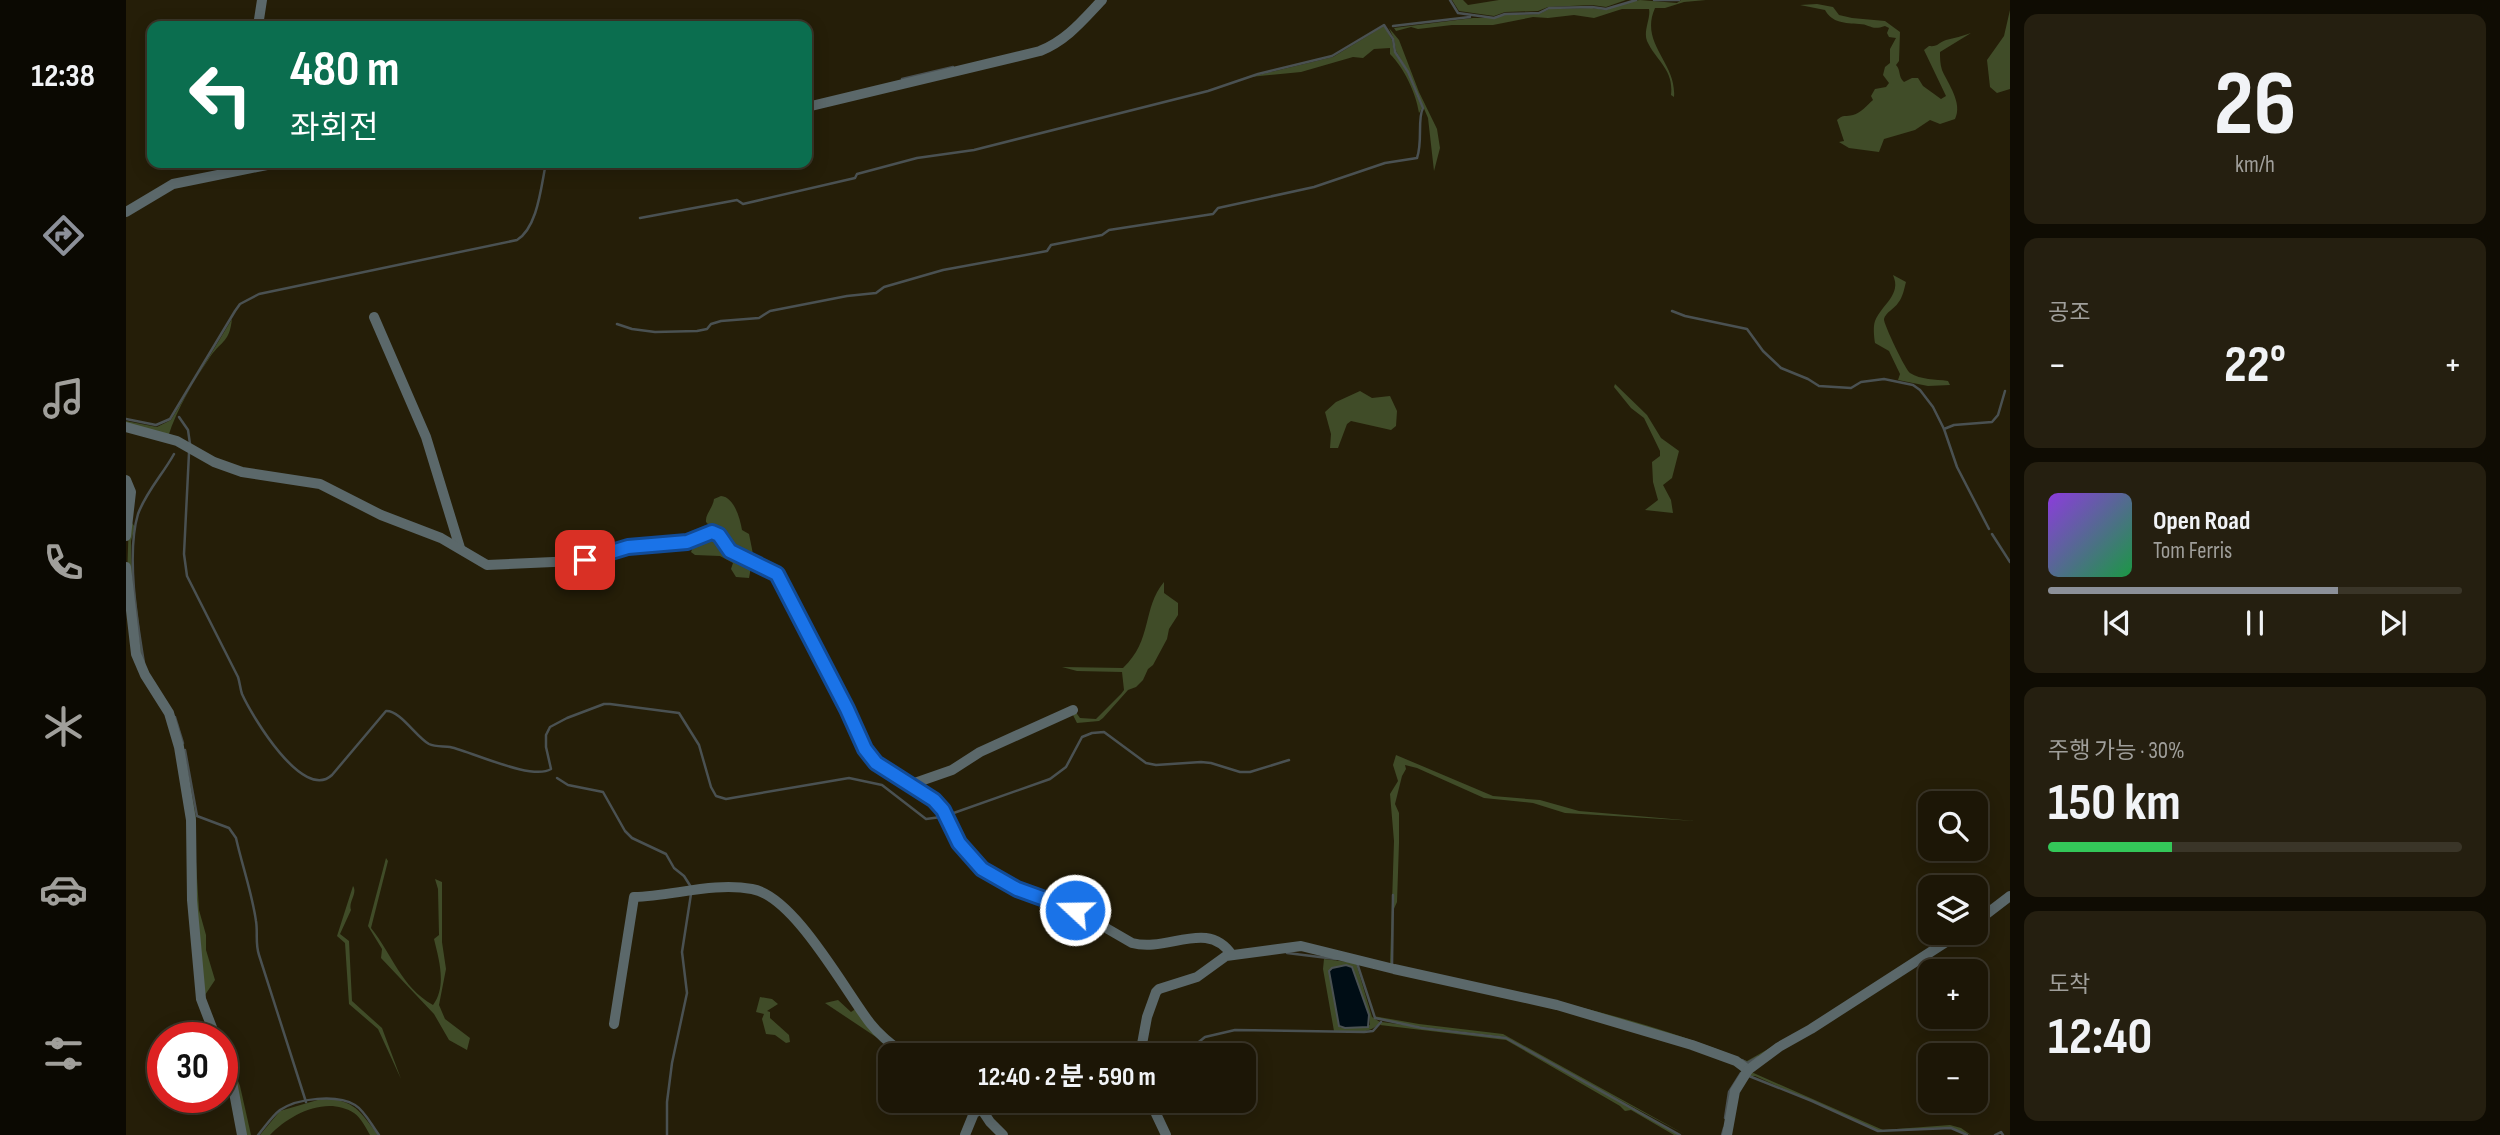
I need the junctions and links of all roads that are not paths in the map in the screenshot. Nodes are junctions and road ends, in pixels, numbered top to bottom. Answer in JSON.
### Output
{"nodes":[{"id":1,"x":262,"y":0,"type":"edge"},
{"id":2,"x":1102,"y":0,"type":"edge"},
{"id":3,"x":259,"y":21,"type":"edge"},
{"id":4,"x":812,"y":106,"type":"edge"},
{"id":5,"x":243,"y":168,"type":"edge"},
{"id":6,"x":126,"y":212,"type":"edge"},
{"id":7,"x":374,"y":317,"type":"dead end"},
{"id":8,"x":126,"y":427,"type":"edge"},
{"id":9,"x":126,"y":480,"type":"edge"},
{"id":10,"x":126,"y":536,"type":"edge"},
{"id":11,"x":460,"y":548,"type":"junction"},
{"id":12,"x":126,"y":567,"type":"edge"},
{"id":13,"x":1073,"y":710,"type":"dead end"},
{"id":14,"x":909,"y":785,"type":"junction"},
{"id":15,"x":2010,"y":896,"type":"edge"},
{"id":16,"x":1988,"y":913,"type":"edge"},
{"id":17,"x":1941,"y":945,"type":"edge"},
{"id":18,"x":1232,"y":955,"type":"junction"},
{"id":19,"x":210,"y":1022,"type":"edge"},
{"id":20,"x":614,"y":1024,"type":"dead end"},
{"id":21,"x":892,"y":1043,"type":"edge"},
{"id":22,"x":1142,"y":1043,"type":"edge"},
{"id":23,"x":1748,"y":1070,"type":"junction"},
{"id":24,"x":238,"y":1113,"type":"edge"},
{"id":25,"x":974,"y":1113,"type":"edge"},
{"id":26,"x":984,"y":1113,"type":"edge"},
{"id":27,"x":1156,"y":1113,"type":"edge"},
{"id":28,"x":242,"y":1135,"type":"edge"},
{"id":29,"x":965,"y":1135,"type":"edge"},
{"id":30,"x":1003,"y":1135,"type":"edge"},
{"id":31,"x":1166,"y":1135,"type":"edge"},
{"id":32,"x":1727,"y":1135,"type":"edge"}],
"edges":[{"from":1,"to":3,"type":"street"},
{"from":2,"to":4,"type":"street"},
{"from":5,"to":6,"type":"street"},
{"from":7,"to":11,"type":"street"},
{"from":8,"to":11,"type":"street"},
{"from":9,"to":10,"type":"street"},
{"from":11,"to":14,"type":"street"},
{"from":12,"to":19,"type":"street"},
{"from":13,"to":14,"type":"street"},
{"from":14,"to":18,"type":"street"},
{"from":15,"to":16,"type":"street"},
{"from":17,"to":23,"type":"street"},
{"from":18,"to":22,"type":"street"},
{"from":18,"to":23,"type":"street"},
{"from":20,"to":21,"type":"street"},
{"from":23,"to":32,"type":"street"},
{"from":24,"to":28,"type":"street"},
{"from":25,"to":29,"type":"street"},
{"from":26,"to":30,"type":"street"},
{"from":27,"to":31,"type":"street"}]}
